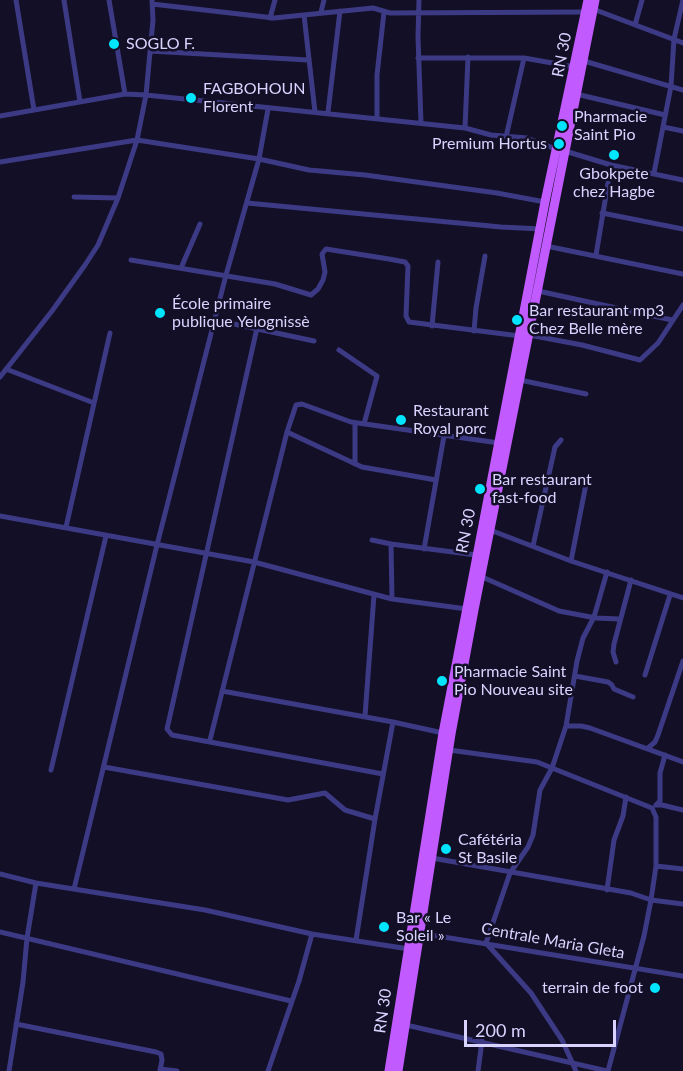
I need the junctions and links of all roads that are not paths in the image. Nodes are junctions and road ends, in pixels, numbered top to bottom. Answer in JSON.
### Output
{"nodes":[{"id":1,"x":16,"y":0,"type":"edge"},
{"id":2,"x":64,"y":0,"type":"edge"},
{"id":3,"x":109,"y":0,"type":"edge"},
{"id":4,"x":274,"y":0,"type":"edge"},
{"id":5,"x":324,"y":0,"type":"edge"},
{"id":6,"x":374,"y":0,"type":"edge"},
{"id":7,"x":419,"y":0,"type":"edge"},
{"id":8,"x":588,"y":0,"type":"edge"},
{"id":9,"x":642,"y":0,"type":"edge"},
{"id":10,"x":683,"y":0,"type":"edge"},
{"id":11,"x":152,"y":2,"type":"edge"},
{"id":12,"x":172,"y":3,"type":"edge"},
{"id":13,"x":591,"y":7,"type":"edge"},
{"id":14,"x":373,"y":8,"type":"junction"},
{"id":15,"x":340,"y":11,"type":"junction"},
{"id":16,"x":321,"y":12,"type":"junction"},
{"id":17,"x":384,"y":12,"type":"junction"},
{"id":18,"x":418,"y":13,"type":"junction"},
{"id":19,"x":304,"y":15,"type":"junction"},
{"id":20,"x":270,"y":18,"type":"junction"},
{"id":21,"x":635,"y":25,"type":"junction"},
{"id":22,"x":674,"y":39,"type":"junction"},
{"id":23,"x":683,"y":43,"type":"edge"},
{"id":24,"x":150,"y":51,"type":"junction"},
{"id":25,"x":468,"y":57,"type":"junction"},
{"id":26,"x":418,"y":58,"type":"junction"},
{"id":27,"x":524,"y":58,"type":"junction"},
{"id":28,"x":308,"y":60,"type":"junction"},
{"id":29,"x":584,"y":61,"type":"junction"},
{"id":30,"x":575,"y":68,"type":"junction"},
{"id":31,"x":671,"y":86,"type":"junction"},
{"id":32,"x":683,"y":90,"type":"edge"},
{"id":33,"x":125,"y":94,"type":"junction"},
{"id":34,"x":576,"y":94,"type":"junction"},
{"id":35,"x":146,"y":95,"type":"junction"},
{"id":36,"x":80,"y":102,"type":"junction"},
{"id":37,"x":268,"y":109,"type":"junction"},
{"id":38,"x":33,"y":110,"type":"junction"},
{"id":39,"x":315,"y":111,"type":"junction"},
{"id":40,"x":328,"y":112,"type":"junction"},
{"id":41,"x":665,"y":115,"type":"junction"},
{"id":42,"x":0,"y":116,"type":"edge"},
{"id":43,"x":377,"y":118,"type":"junction"},
{"id":44,"x":421,"y":123,"type":"junction"},
{"id":45,"x":663,"y":126,"type":"junction"},
{"id":46,"x":465,"y":128,"type":"junction"},
{"id":47,"x":683,"y":131,"type":"edge"},
{"id":48,"x":506,"y":136,"type":"junction"},
{"id":49,"x":136,"y":140,"type":"junction"},
{"id":50,"x":561,"y":150,"type":"junction"},
{"id":51,"x":259,"y":159,"type":"junction"},
{"id":52,"x":0,"y":162,"type":"edge"},
{"id":53,"x":611,"y":165,"type":"junction"},
{"id":54,"x":654,"y":173,"type":"junction"},
{"id":55,"x":683,"y":180,"type":"edge"},
{"id":56,"x":74,"y":197,"type":"dead end"},
{"id":57,"x":118,"y":198,"type":"junction"},
{"id":58,"x":545,"y":202,"type":"junction"},
{"id":59,"x":247,"y":203,"type":"junction"},
{"id":60,"x":602,"y":213,"type":"junction"},
{"id":61,"x":200,"y":224,"type":"dead end"},
{"id":62,"x":541,"y":229,"type":"junction"},
{"id":63,"x":683,"y":229,"type":"edge"},
{"id":64,"x":546,"y":246,"type":"junction"},
{"id":65,"x":596,"y":255,"type":"junction"},
{"id":66,"x":485,"y":256,"type":"dead end"},
{"id":67,"x":131,"y":260,"type":"dead end"},
{"id":68,"x":438,"y":262,"type":"dead end"},
{"id":69,"x":181,"y":268,"type":"junction"},
{"id":70,"x":683,"y":274,"type":"edge"},
{"id":71,"x":226,"y":275,"type":"junction"},
{"id":72,"x":538,"y":291,"type":"junction"},
{"id":73,"x":683,"y":305,"type":"edge"},
{"id":74,"x":672,"y":320,"type":"junction"},
{"id":75,"x":215,"y":321,"type":"junction"},
{"id":76,"x":432,"y":327,"type":"junction"},
{"id":77,"x":257,"y":328,"type":"junction"},
{"id":78,"x":474,"y":331,"type":"junction"},
{"id":79,"x":110,"y":333,"type":"dead end"},
{"id":80,"x":525,"y":335,"type":"junction"},
{"id":81,"x":314,"y":341,"type":"dead end"},
{"id":82,"x":339,"y":350,"type":"dead end"},
{"id":83,"x":6,"y":369,"type":"junction"},
{"id":84,"x":0,"y":377,"type":"edge"},
{"id":85,"x":520,"y":380,"type":"junction"},
{"id":86,"x":586,"y":394,"type":"dead end"},
{"id":87,"x":94,"y":403,"type":"junction"},
{"id":88,"x":355,"y":423,"type":"junction"},
{"id":89,"x":364,"y":424,"type":"junction"},
{"id":90,"x":287,"y":432,"type":"junction"},
{"id":91,"x":444,"y":436,"type":"junction"},
{"id":92,"x":561,"y":440,"type":"dead end"},
{"id":93,"x":499,"y":443,"type":"junction"},
{"id":94,"x":355,"y":464,"type":"junction"},
{"id":95,"x":436,"y":480,"type":"junction"},
{"id":96,"x":586,"y":484,"type":"dead end"},
{"id":97,"x":0,"y":516,"type":"edge"},
{"id":98,"x":66,"y":527,"type":"junction"},
{"id":99,"x":490,"y":530,"type":"junction"},
{"id":100,"x":106,"y":536,"type":"junction"},
{"id":101,"x":372,"y":540,"type":"dead end"},
{"id":102,"x":391,"y":544,"type":"junction"},
{"id":103,"x":157,"y":545,"type":"junction"},
{"id":104,"x":533,"y":546,"type":"junction"},
{"id":105,"x":424,"y":549,"type":"junction"},
{"id":106,"x":207,"y":554,"type":"junction"},
{"id":107,"x":477,"y":555,"type":"junction"},
{"id":108,"x":571,"y":561,"type":"junction"},
{"id":109,"x":254,"y":562,"type":"junction"},
{"id":110,"x":607,"y":572,"type":"junction"},
{"id":111,"x":480,"y":576,"type":"junction"},
{"id":112,"x":631,"y":580,"type":"junction"},
{"id":113,"x":374,"y":595,"type":"junction"},
{"id":114,"x":670,"y":595,"type":"junction"},
{"id":115,"x":683,"y":598,"type":"edge"},
{"id":116,"x":392,"y":599,"type":"junction"},
{"id":117,"x":467,"y":609,"type":"junction"},
{"id":118,"x":594,"y":617,"type":"junction"},
{"id":119,"x":619,"y":619,"type":"junction"},
{"id":120,"x":683,"y":661,"type":"edge"},
{"id":121,"x":616,"y":662,"type":"dead end"},
{"id":122,"x":645,"y":675,"type":"dead end"},
{"id":123,"x":575,"y":676,"type":"junction"},
{"id":124,"x":222,"y":691,"type":"junction"},
{"id":125,"x":633,"y":697,"type":"dead end"},
{"id":126,"x":365,"y":716,"type":"junction"},
{"id":127,"x":393,"y":722,"type":"junction"},
{"id":128,"x":566,"y":726,"type":"junction"},
{"id":129,"x":443,"y":733,"type":"junction"},
{"id":130,"x":210,"y":740,"type":"junction"},
{"id":131,"x":648,"y":748,"type":"junction"},
{"id":132,"x":449,"y":750,"type":"junction"},
{"id":133,"x":665,"y":755,"type":"junction"},
{"id":134,"x":683,"y":762,"type":"edge"},
{"id":135,"x":104,"y":767,"type":"junction"},
{"id":136,"x":552,"y":768,"type":"junction"},
{"id":137,"x":51,"y":770,"type":"dead end"},
{"id":138,"x":383,"y":774,"type":"junction"},
{"id":139,"x":626,"y":797,"type":"junction"},
{"id":140,"x":654,"y":807,"type":"junction"},
{"id":141,"x":683,"y":810,"type":"edge"},
{"id":142,"x":375,"y":819,"type":"junction"},
{"id":143,"x":432,"y":858,"type":"junction"},
{"id":144,"x":656,"y":866,"type":"junction"},
{"id":145,"x":683,"y":869,"type":"edge"},
{"id":146,"x":0,"y":873,"type":"edge"},
{"id":147,"x":510,"y":873,"type":"junction"},
{"id":148,"x":36,"y":883,"type":"junction"},
{"id":149,"x":74,"y":889,"type":"junction"},
{"id":150,"x":607,"y":890,"type":"junction"},
{"id":151,"x":651,"y":900,"type":"junction"},
{"id":152,"x":683,"y":904,"type":"edge"},
{"id":153,"x":0,"y":932,"type":"edge"},
{"id":154,"x":419,"y":933,"type":"junction"},
{"id":155,"x":312,"y":934,"type":"junction"},
{"id":156,"x":27,"y":938,"type":"junction"},
{"id":157,"x":356,"y":940,"type":"junction"},
{"id":158,"x":486,"y":943,"type":"junction"},
{"id":159,"x":412,"y":949,"type":"junction"},
{"id":160,"x":634,"y":968,"type":"junction"},
{"id":161,"x":683,"y":976,"type":"edge"},
{"id":162,"x":291,"y":1001,"type":"junction"},
{"id":163,"x":16,"y":1024,"type":"junction"},
{"id":164,"x":405,"y":1025,"type":"junction"},
{"id":165,"x":482,"y":1041,"type":"junction"},
{"id":166,"x":573,"y":1063,"type":"junction"},
{"id":167,"x":160,"y":1070,"type":"edge"},
{"id":168,"x":9,"y":1071,"type":"edge"},
{"id":169,"x":177,"y":1071,"type":"edge"},
{"id":170,"x":267,"y":1071,"type":"edge"},
{"id":171,"x":389,"y":1071,"type":"edge"},
{"id":172,"x":398,"y":1071,"type":"edge"},
{"id":173,"x":478,"y":1071,"type":"edge"},
{"id":174,"x":576,"y":1071,"type":"edge"},
{"id":175,"x":608,"y":1071,"type":"edge"}],
"edges":[{"from":1,"to":38,"type":"street"},
{"from":2,"to":36,"type":"street"},
{"from":3,"to":33,"type":"street"},
{"from":4,"to":20,"type":"street"},
{"from":5,"to":16,"type":"street"},
{"from":6,"to":14,"type":"street"},
{"from":7,"to":18,"type":"street"},
{"from":8,"to":13,"type":"main road","name":"RN 30","number":"RN 30"},
{"from":9,"to":21,"type":"street"},
{"from":10,"to":22,"type":"street"},
{"from":11,"to":12,"type":"street"},
{"from":11,"to":24,"type":"street"},
{"from":12,"to":20,"type":"street"},
{"from":13,"to":18,"type":"street"},
{"from":13,"to":21,"type":"street"},
{"from":13,"to":29,"type":"main road","number":"RN 30"},
{"from":13,"to":30,"type":"main road","name":"RN 30","number":"RN 30"},
{"from":14,"to":15,"type":"street"},
{"from":14,"to":17,"type":"street"},
{"from":15,"to":16,"type":"street"},
{"from":15,"to":40,"type":"street"},
{"from":16,"to":19,"type":"street"},
{"from":17,"to":18,"type":"street"},
{"from":17,"to":43,"type":"street"},
{"from":18,"to":26,"type":"street"},
{"from":19,"to":20,"type":"street"},
{"from":19,"to":28,"type":"street"},
{"from":21,"to":22,"type":"street"},
{"from":22,"to":23,"type":"street"},
{"from":22,"to":31,"type":"street"},
{"from":24,"to":28,"type":"street"},
{"from":24,"to":35,"type":"street"},
{"from":25,"to":26,"type":"street"},
{"from":25,"to":27,"type":"street"},
{"from":25,"to":46,"type":"street"},
{"from":26,"to":44,"type":"street"},
{"from":27,"to":30,"type":"street"},
{"from":27,"to":48,"type":"street"},
{"from":28,"to":39,"type":"street"},
{"from":29,"to":31,"type":"street"},
{"from":29,"to":34,"type":"main road","number":"RN 30"},
{"from":30,"to":50,"type":"main road","name":"RN 30","number":"RN 30"},
{"from":31,"to":32,"type":"street"},
{"from":31,"to":41,"type":"street"},
{"from":33,"to":35,"type":"street"},
{"from":33,"to":36,"type":"street"},
{"from":34,"to":41,"type":"street"},
{"from":34,"to":50,"type":"main road","number":"RN 30"},
{"from":35,"to":37,"type":"street"},
{"from":35,"to":49,"type":"street"},
{"from":36,"to":38,"type":"street"},
{"from":37,"to":39,"type":"street"},
{"from":37,"to":51,"type":"street"},
{"from":38,"to":42,"type":"street"},
{"from":39,"to":40,"type":"street"},
{"from":40,"to":43,"type":"street"},
{"from":41,"to":45,"type":"street"},
{"from":43,"to":44,"type":"street"},
{"from":44,"to":46,"type":"street"},
{"from":45,"to":47,"type":"street"},
{"from":45,"to":54,"type":"street"},
{"from":46,"to":48,"type":"street"},
{"from":48,"to":50,"type":"street"},
{"from":49,"to":51,"type":"street"},
{"from":49,"to":52,"type":"street"},
{"from":49,"to":57,"type":"street"},
{"from":50,"to":53,"type":"street"},
{"from":50,"to":58,"type":"main road","name":"RN 30","number":"RN 30"},
{"from":50,"to":64,"type":"main road","number":"RN 30"},
{"from":51,"to":58,"type":"street"},
{"from":51,"to":59,"type":"street"},
{"from":53,"to":54,"type":"street"},
{"from":53,"to":60,"type":"street"},
{"from":54,"to":55,"type":"street"},
{"from":56,"to":57,"type":"street"},
{"from":57,"to":83,"type":"street"},
{"from":58,"to":62,"type":"main road","name":"RN 30","number":"RN 30"},
{"from":59,"to":62,"type":"street"},
{"from":59,"to":71,"type":"street"},
{"from":60,"to":63,"type":"street"},
{"from":60,"to":65,"type":"street"},
{"from":61,"to":69,"type":"street"},
{"from":62,"to":80,"type":"main road","name":"RN 30","number":"RN 30"},
{"from":64,"to":65,"type":"street"},
{"from":64,"to":72,"type":"main road","number":"RN 30"},
{"from":65,"to":70,"type":"street"},
{"from":66,"to":78,"type":"street"},
{"from":67,"to":69,"type":"street"},
{"from":68,"to":76,"type":"street"},
{"from":69,"to":71,"type":"street"},
{"from":71,"to":75,"type":"street"},
{"from":71,"to":76,"type":"street"},
{"from":72,"to":74,"type":"street"},
{"from":72,"to":80,"type":"main road","number":"RN 30"},
{"from":73,"to":74,"type":"street"},
{"from":74,"to":80,"type":"street"},
{"from":75,"to":77,"type":"street"},
{"from":75,"to":103,"type":"street"},
{"from":76,"to":78,"type":"street"},
{"from":77,"to":81,"type":"street"},
{"from":77,"to":106,"type":"street"},
{"from":78,"to":80,"type":"street"},
{"from":79,"to":87,"type":"street"},
{"from":80,"to":85,"type":"main road","number":"RN 30"},
{"from":80,"to":93,"type":"main road","name":"RN 30","number":"RN 30"},
{"from":82,"to":89,"type":"street"},
{"from":83,"to":84,"type":"street"},
{"from":83,"to":87,"type":"street"},
{"from":85,"to":86,"type":"street"},
{"from":85,"to":99,"type":"main road","number":"RN 30"},
{"from":87,"to":98,"type":"street"},
{"from":88,"to":89,"type":"street"},
{"from":88,"to":90,"type":"street"},
{"from":88,"to":94,"type":"street"},
{"from":89,"to":91,"type":"street"},
{"from":90,"to":94,"type":"street"},
{"from":90,"to":109,"type":"street"},
{"from":91,"to":93,"type":"street"},
{"from":91,"to":95,"type":"street"},
{"from":92,"to":104,"type":"street"},
{"from":93,"to":107,"type":"main road","name":"RN 30","number":"RN 30"},
{"from":94,"to":95,"type":"street"},
{"from":95,"to":105,"type":"street"},
{"from":96,"to":108,"type":"street"},
{"from":97,"to":98,"type":"street"},
{"from":98,"to":100,"type":"street"},
{"from":99,"to":104,"type":"street"},
{"from":99,"to":111,"type":"main road","number":"RN 30"},
{"from":100,"to":103,"type":"street"},
{"from":100,"to":137,"type":"street"},
{"from":101,"to":102,"type":"street"},
{"from":102,"to":105,"type":"street"},
{"from":102,"to":116,"type":"street"},
{"from":103,"to":106,"type":"street"},
{"from":103,"to":135,"type":"street"},
{"from":104,"to":108,"type":"street"},
{"from":105,"to":107,"type":"street"},
{"from":106,"to":109,"type":"street"},
{"from":106,"to":130,"type":"street"},
{"from":107,"to":117,"type":"main road","name":"RN 30","number":"RN 30"},
{"from":108,"to":110,"type":"street"},
{"from":109,"to":113,"type":"street"},
{"from":109,"to":124,"type":"street"},
{"from":110,"to":112,"type":"street"},
{"from":110,"to":118,"type":"street"},
{"from":111,"to":118,"type":"street"},
{"from":111,"to":132,"type":"main road","number":"RN 30"},
{"from":112,"to":114,"type":"street"},
{"from":112,"to":119,"type":"street"},
{"from":113,"to":116,"type":"street"},
{"from":113,"to":126,"type":"street"},
{"from":114,"to":115,"type":"street"},
{"from":114,"to":122,"type":"street"},
{"from":116,"to":117,"type":"street"},
{"from":117,"to":129,"type":"main road","name":"RN 30","number":"RN 30"},
{"from":118,"to":119,"type":"street"},
{"from":118,"to":123,"type":"street"},
{"from":119,"to":121,"type":"street"},
{"from":120,"to":131,"type":"street"},
{"from":123,"to":125,"type":"street"},
{"from":123,"to":128,"type":"street"},
{"from":124,"to":126,"type":"street"},
{"from":124,"to":130,"type":"street"},
{"from":126,"to":127,"type":"street"},
{"from":127,"to":129,"type":"street"},
{"from":127,"to":138,"type":"street"},
{"from":128,"to":131,"type":"street"},
{"from":128,"to":136,"type":"street"},
{"from":129,"to":159,"type":"main road","name":"RN 30","number":"RN 30"},
{"from":130,"to":138,"type":"street"},
{"from":131,"to":133,"type":"street"},
{"from":132,"to":136,"type":"street"},
{"from":132,"to":143,"type":"main road","number":"RN 30"},
{"from":133,"to":134,"type":"street"},
{"from":133,"to":140,"type":"street"},
{"from":135,"to":142,"type":"street"},
{"from":135,"to":149,"type":"street"},
{"from":136,"to":139,"type":"street"},
{"from":136,"to":147,"type":"street"},
{"from":138,"to":142,"type":"street"},
{"from":139,"to":140,"type":"street"},
{"from":139,"to":150,"type":"street"},
{"from":140,"to":141,"type":"street"},
{"from":140,"to":144,"type":"street"},
{"from":142,"to":157,"type":"street"},
{"from":143,"to":147,"type":"street"},
{"from":143,"to":154,"type":"main road","number":"RN 30"},
{"from":144,"to":145,"type":"street"},
{"from":144,"to":151,"type":"street"},
{"from":146,"to":148,"type":"street"},
{"from":147,"to":150,"type":"street"},
{"from":147,"to":158,"type":"street"},
{"from":148,"to":149,"type":"street"},
{"from":148,"to":156,"type":"street"},
{"from":149,"to":155,"type":"street"},
{"from":150,"to":151,"type":"street"},
{"from":151,"to":152,"type":"street"},
{"from":151,"to":160,"type":"street"},
{"from":153,"to":156,"type":"street"},
{"from":154,"to":158,"type":"street","name":"Centrale Maria Gleta"},
{"from":154,"to":159,"type":"main road","number":"RN 30"},
{"from":155,"to":157,"type":"street"},
{"from":155,"to":162,"type":"street"},
{"from":156,"to":162,"type":"street"},
{"from":156,"to":163,"type":"street"},
{"from":157,"to":159,"type":"street"},
{"from":158,"to":160,"type":"street","name":"Centrale Maria Gleta"},
{"from":158,"to":166,"type":"street"},
{"from":159,"to":164,"type":"main road","number":"RN 30"},
{"from":159,"to":171,"type":"main road","name":"RN 30","number":"RN 30"},
{"from":160,"to":161,"type":"street","name":"Centrale Maria Gleta"},
{"from":160,"to":175,"type":"street"},
{"from":162,"to":170,"type":"street"},
{"from":163,"to":167,"type":"street"},
{"from":163,"to":168,"type":"street"},
{"from":164,"to":165,"type":"street"},
{"from":164,"to":172,"type":"main road","number":"RN 30"},
{"from":165,"to":166,"type":"street"},
{"from":165,"to":173,"type":"street"},
{"from":166,"to":174,"type":"street"},
{"from":166,"to":175,"type":"street"},
{"from":167,"to":169,"type":"street"}]}
